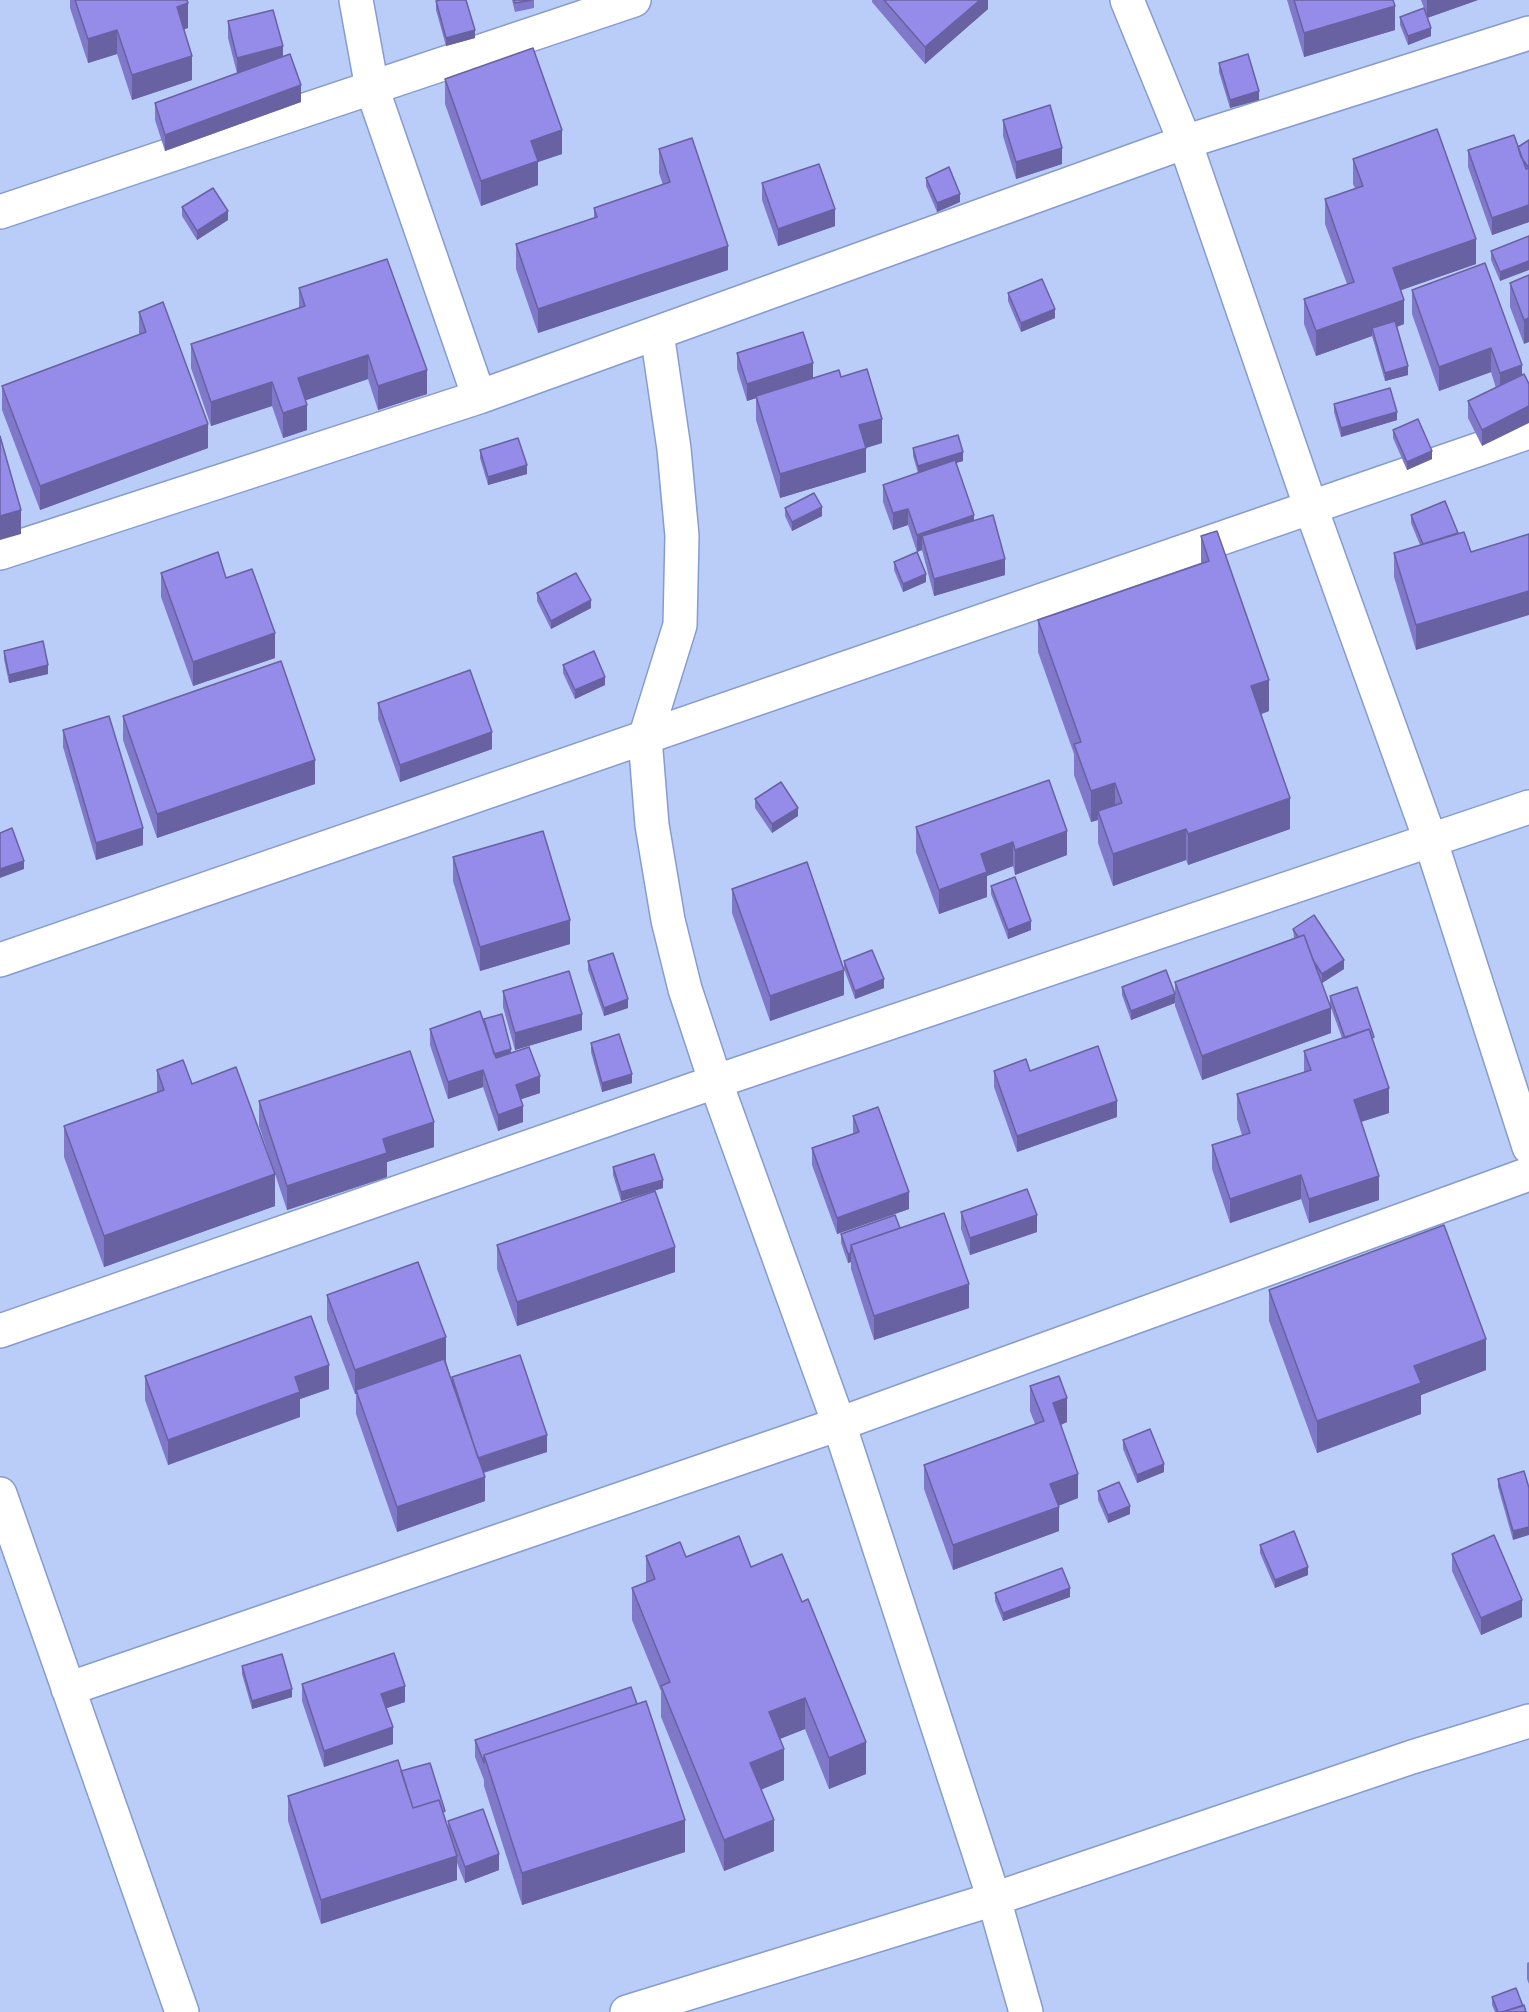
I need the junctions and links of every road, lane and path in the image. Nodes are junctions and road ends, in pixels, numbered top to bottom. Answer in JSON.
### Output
{"nodes":[{"id":1,"x":356,"y":0,"type":"edge"},
{"id":2,"x":634,"y":0,"type":"edge"},
{"id":3,"x":1127,"y":0,"type":"edge"},
{"id":4,"x":1529,"y":33,"type":"edge"},
{"id":5,"x":372,"y":88,"type":"junction"},
{"id":6,"x":1185,"y":142,"type":"junction"},
{"id":7,"x":0,"y":212,"type":"edge"},
{"id":8,"x":657,"y":333,"type":"junction"},
{"id":9,"x":479,"y":397,"type":"junction"},
{"id":10,"x":1529,"y":432,"type":"edge"},
{"id":11,"x":1311,"y":508,"type":"junction"},
{"id":12,"x":0,"y":553,"type":"edge"},
{"id":13,"x":645,"y":738,"type":"junction"},
{"id":14,"x":1529,"y":807,"type":"edge"},
{"id":15,"x":1431,"y":842,"type":"junction"},
{"id":16,"x":0,"y":960,"type":"edge"},
{"id":17,"x":716,"y":1083,"type":"junction"},
{"id":18,"x":1529,"y":1147,"type":"edge"},
{"id":19,"x":1529,"y":1174,"type":"edge"},
{"id":20,"x":0,"y":1331,"type":"edge"},
{"id":21,"x":839,"y":1424,"type":"junction"},
{"id":22,"x":0,"y":1494,"type":"edge"},
{"id":23,"x":68,"y":1689,"type":"junction"},
{"id":24,"x":1529,"y":1721,"type":"edge"},
{"id":25,"x":994,"y":1899,"type":"junction"},
{"id":26,"x":182,"y":2012,"type":"edge"},
{"id":27,"x":627,"y":2012,"type":"edge"},
{"id":28,"x":1026,"y":2012,"type":"edge"}],
"edges":[{"from":1,"to":5,"type":"street"},
{"from":2,"to":5,"type":"street"},
{"from":3,"to":6,"type":"street"},
{"from":4,"to":6,"type":"street"},
{"from":5,"to":7,"type":"street"},
{"from":5,"to":9,"type":"street"},
{"from":6,"to":8,"type":"street"},
{"from":6,"to":11,"type":"street"},
{"from":8,"to":9,"type":"street"},
{"from":8,"to":13,"type":"street"},
{"from":9,"to":12,"type":"street"},
{"from":10,"to":11,"type":"street"},
{"from":11,"to":13,"type":"street"},
{"from":11,"to":15,"type":"street"},
{"from":13,"to":16,"type":"street"},
{"from":13,"to":17,"type":"street"},
{"from":14,"to":15,"type":"street"},
{"from":15,"to":17,"type":"street"},
{"from":15,"to":18,"type":"street"},
{"from":17,"to":20,"type":"street"},
{"from":17,"to":21,"type":"street"},
{"from":19,"to":21,"type":"street"},
{"from":21,"to":23,"type":"street"},
{"from":21,"to":25,"type":"street"},
{"from":22,"to":23,"type":"street"},
{"from":23,"to":26,"type":"street"},
{"from":24,"to":25,"type":"street"},
{"from":25,"to":27,"type":"street"},
{"from":25,"to":28,"type":"street"}]}
